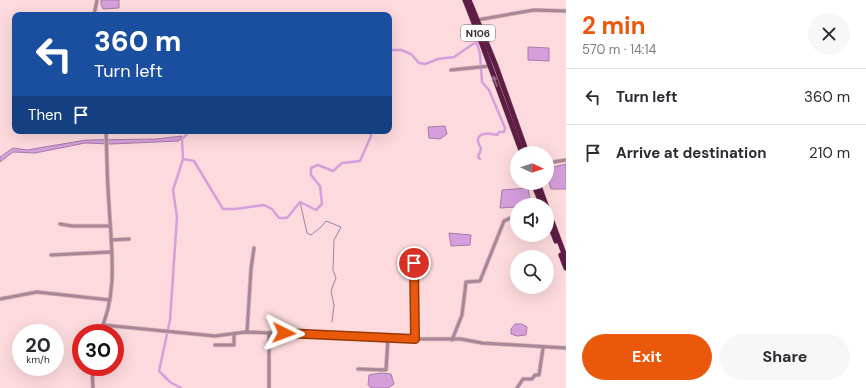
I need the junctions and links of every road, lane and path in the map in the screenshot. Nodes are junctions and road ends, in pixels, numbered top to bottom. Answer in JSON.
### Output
{"nodes":[{"id":1,"x":97,"y":0,"type":"edge"},
{"id":2,"x":467,"y":2,"type":"edge"},
{"id":3,"x":566,"y":11,"type":"edge"},
{"id":4,"x":95,"y":12,"type":"edge"},
{"id":5,"x":477,"y":20,"type":"junction"},
{"id":6,"x":488,"y":67,"type":"junction"},
{"id":7,"x":451,"y":70,"type":"dead end"},
{"id":8,"x":106,"y":134,"type":"edge"},
{"id":9,"x":519,"y":146,"type":"edge"},
{"id":10,"x":524,"y":146,"type":"edge"},
{"id":11,"x":566,"y":160,"type":"edge"},
{"id":12,"x":554,"y":162,"type":"edge"},
{"id":13,"x":510,"y":218,"type":"edge"},
{"id":14,"x":60,"y":224,"type":"dead end"},
{"id":15,"x":110,"y":226,"type":"junction"},
{"id":16,"x":554,"y":227,"type":"edge"},
{"id":17,"x":554,"y":236,"type":"edge"},
{"id":18,"x":129,"y":239,"type":"dead end"},
{"id":19,"x":111,"y":240,"type":"junction"},
{"id":20,"x":254,"y":248,"type":"dead end"},
{"id":21,"x":111,"y":252,"type":"junction"},
{"id":22,"x":52,"y":255,"type":"dead end"},
{"id":23,"x":566,"y":259,"type":"edge"},
{"id":24,"x":414,"y":263,"type":"dead end"},
{"id":25,"x":566,"y":268,"type":"edge"},
{"id":26,"x":0,"y":299,"type":"edge"},
{"id":27,"x":110,"y":300,"type":"junction"},
{"id":28,"x":104,"y":324,"type":"edge"},
{"id":29,"x":124,"y":328,"type":"edge"},
{"id":30,"x":247,"y":332,"type":"junction"},
{"id":31,"x":269,"y":333,"type":"junction"},
{"id":32,"x":234,"y":334,"type":"junction"},
{"id":33,"x":388,"y":338,"type":"junction"},
{"id":34,"x":415,"y":339,"type":"junction"},
{"id":35,"x":452,"y":340,"type":"junction"},
{"id":36,"x":215,"y":346,"type":"dead end"},
{"id":37,"x":543,"y":348,"type":"junction"},
{"id":38,"x":566,"y":348,"type":"edge"},
{"id":39,"x":358,"y":369,"type":"dead end"},
{"id":40,"x":92,"y":376,"type":"edge"},
{"id":41,"x":93,"y":388,"type":"edge"},
{"id":42,"x":269,"y":388,"type":"edge"},
{"id":43,"x":517,"y":388,"type":"edge"}],
"edges":[{"from":1,"to":4,"type":"street"},
{"from":2,"to":5,"type":"highway"},
{"from":2,"to":6,"type":"highway","number":"N106"},
{"from":3,"to":5,"type":"street"},
{"from":5,"to":10,"type":"highway"},
{"from":6,"to":7,"type":"street"},
{"from":9,"to":6,"type":"highway","number":"N106","one_way":true},
{"from":8,"to":15,"type":"street"},
{"from":11,"to":12,"type":"street"},
{"from":13,"to":35,"type":"street"},
{"from":14,"to":15,"type":"street"},
{"from":15,"to":19,"type":"street"},
{"from":16,"to":23,"type":"highway"},
{"from":17,"to":25,"type":"highway"},
{"from":18,"to":19,"type":"street"},
{"from":19,"to":21,"type":"street"},
{"from":20,"to":30,"type":"street"},
{"from":21,"to":22,"type":"street"},
{"from":21,"to":27,"type":"street"},
{"from":24,"to":34,"type":"street"},
{"from":26,"to":27,"type":"street"},
{"from":27,"to":28,"type":"street"},
{"from":29,"to":32,"type":"street"},
{"from":30,"to":31,"type":"street"},
{"from":30,"to":32,"type":"street"},
{"from":31,"to":33,"type":"street"},
{"from":31,"to":42,"type":"street"},
{"from":32,"to":36,"type":"street"},
{"from":33,"to":34,"type":"street"},
{"from":33,"to":39,"type":"street"},
{"from":34,"to":35,"type":"street"},
{"from":35,"to":37,"type":"street"},
{"from":37,"to":38,"type":"street"},
{"from":37,"to":43,"type":"street"},
{"from":40,"to":41,"type":"street"}]}
